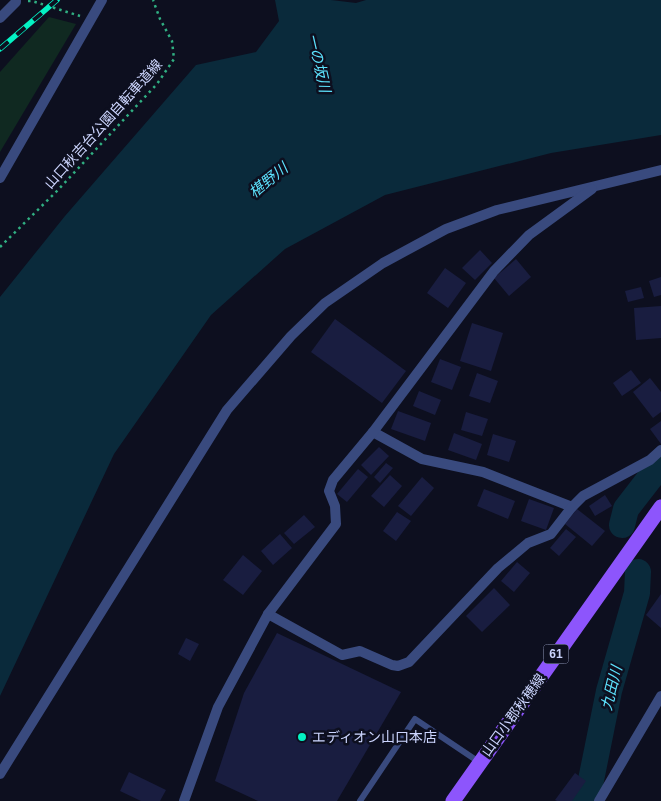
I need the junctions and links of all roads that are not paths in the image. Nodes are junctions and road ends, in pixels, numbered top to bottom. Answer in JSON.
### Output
{"nodes":[{"id":1,"x":16,"y":0,"type":"edge"},
{"id":2,"x":102,"y":0,"type":"edge"},
{"id":3,"x":0,"y":18,"type":"edge"},
{"id":4,"x":661,"y":170,"type":"edge"},
{"id":5,"x":0,"y":178,"type":"edge"},
{"id":6,"x":596,"y":185,"type":"junction"},
{"id":7,"x":373,"y":432,"type":"junction"},
{"id":8,"x":661,"y":450,"type":"edge"},
{"id":9,"x":572,"y":507,"type":"junction"},
{"id":10,"x":661,"y":507,"type":"edge"},
{"id":11,"x":268,"y":614,"type":"junction"},
{"id":12,"x":661,"y":696,"type":"edge"},
{"id":13,"x":479,"y":762,"type":"junction"},
{"id":14,"x":0,"y":774,"type":"edge"},
{"id":15,"x":184,"y":801,"type":"edge"},
{"id":16,"x":360,"y":801,"type":"edge"},
{"id":17,"x":452,"y":801,"type":"edge"},
{"id":18,"x":599,"y":801,"type":"edge"}],
"edges":[{"from":1,"to":3,"type":"street"},
{"from":2,"to":5,"type":"street"},
{"from":4,"to":6,"type":"street"},
{"from":6,"to":7,"type":"street"},
{"from":6,"to":14,"type":"street"},
{"from":7,"to":9,"type":"street"},
{"from":7,"to":11,"type":"street"},
{"from":8,"to":9,"type":"street"},
{"from":9,"to":11,"type":"street"},
{"from":10,"to":13,"type":"main road","name":"山口小郡秋穂線","number":"61"},
{"from":11,"to":15,"type":"street"},
{"from":12,"to":18,"type":"street"},
{"from":13,"to":16,"type":"lane"},
{"from":13,"to":17,"type":"main road","name":"山口小郡秋穂線","number":"61"}]}
